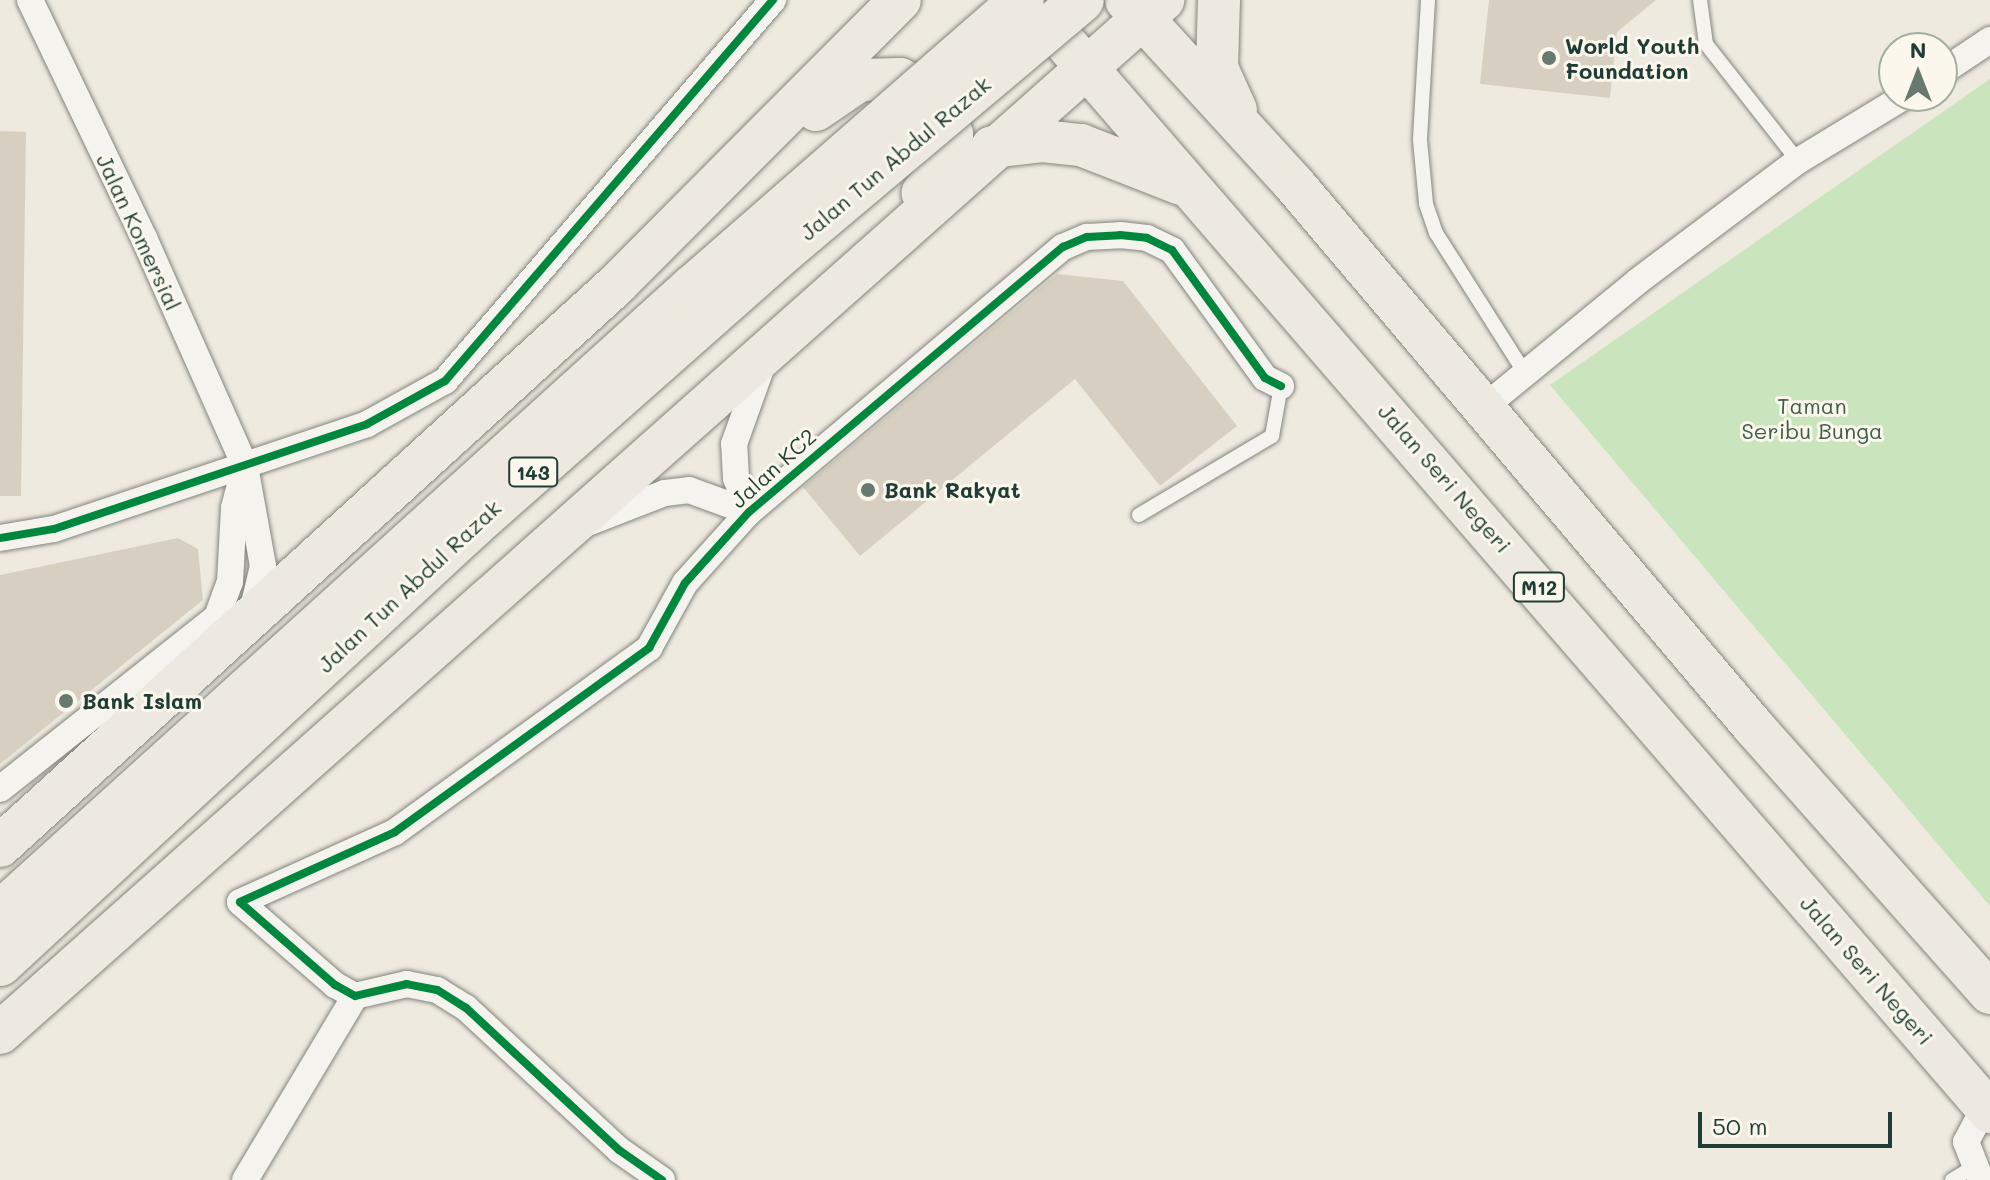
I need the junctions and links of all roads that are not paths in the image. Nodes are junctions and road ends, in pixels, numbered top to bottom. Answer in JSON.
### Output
{"nodes":[{"id":1,"x":30,"y":0,"type":"edge"},
{"id":2,"x":773,"y":0,"type":"edge"},
{"id":3,"x":899,"y":0,"type":"edge"},
{"id":4,"x":1022,"y":0,"type":"edge"},
{"id":5,"x":1038,"y":0,"type":"edge"},
{"id":6,"x":1082,"y":0,"type":"edge"},
{"id":7,"x":1219,"y":0,"type":"edge"},
{"id":8,"x":1428,"y":0,"type":"edge"},
{"id":9,"x":1700,"y":0,"type":"edge"},
{"id":10,"x":1143,"y":6,"type":"edge"},
{"id":11,"x":1990,"y":40,"type":"edge"},
{"id":12,"x":1958,"y":61,"type":"edge"},
{"id":13,"x":1082,"y":68,"type":"junction"},
{"id":14,"x":1879,"y":112,"type":"edge"},
{"id":15,"x":1244,"y":129,"type":"junction"},
{"id":16,"x":992,"y":147,"type":"junction"},
{"id":17,"x":1798,"y":161,"type":"junction"},
{"id":18,"x":733,"y":168,"type":"junction"},
{"id":19,"x":1189,"y":187,"type":"junction"},
{"id":20,"x":854,"y":271,"type":"junction"},
{"id":21,"x":768,"y":348,"type":"junction"},
{"id":22,"x":1526,"y":375,"type":"junction"},
{"id":23,"x":1281,"y":386,"type":"joint"},
{"id":24,"x":1483,"y":408,"type":"junction"},
{"id":25,"x":245,"y":466,"type":"junction"},
{"id":26,"x":749,"y":512,"type":"junction"},
{"id":27,"x":1139,"y":515,"type":"dead end"},
{"id":28,"x":567,"y":530,"type":"junction"},
{"id":29,"x":0,"y":538,"type":"edge"},
{"id":30,"x":247,"y":623,"type":"junction"},
{"id":31,"x":0,"y":789,"type":"edge"},
{"id":32,"x":6,"y":840,"type":"edge"},
{"id":33,"x":0,"y":913,"type":"edge"},
{"id":34,"x":130,"y":913,"type":"junction"},
{"id":35,"x":0,"y":964,"type":"edge"},
{"id":36,"x":1990,"y":993,"type":"edge"},
{"id":37,"x":355,"y":996,"type":"junction"},
{"id":38,"x":0,"y":1033,"type":"edge"},
{"id":39,"x":1988,"y":1109,"type":"edge"},
{"id":40,"x":1969,"y":1176,"type":"edge"},
{"id":41,"x":247,"y":1177,"type":"edge"},
{"id":42,"x":662,"y":1180,"type":"edge"}],
"edges":[{"from":1,"to":25,"type":"street","name":"Jalan Komersial"},
{"from":2,"to":25,"type":"street"},
{"from":3,"to":18,"type":"main road"},
{"from":4,"to":33,"type":"highway","name":"Jalan Tun Abdul Razak","number":"143","bridge":true},
{"from":5,"to":13,"type":"main road","number":"M12"},
{"from":6,"to":35,"type":"highway","name":"Jalan Tun Abdul Razak","number":"143","bridge":true},
{"from":7,"to":15,"type":"main road"},
{"from":8,"to":22,"type":"lane"},
{"from":9,"to":17,"type":"lane"},
{"from":10,"to":13,"type":"main road"},
{"from":10,"to":15,"type":"main road"},
{"from":11,"to":12,"type":"street"},
{"from":13,"to":16,"type":"main road"},
{"from":13,"to":19,"type":"main road","name":"Jalan Seri Negeri","number":"M12"},
{"from":14,"to":17,"type":"street"},
{"from":15,"to":24,"type":"main road"},
{"from":16,"to":19,"type":"main road"},
{"from":16,"to":20,"type":"main road"},
{"from":17,"to":22,"type":"street"},
{"from":18,"to":20,"type":"main road"},
{"from":18,"to":30,"type":"main road"},
{"from":19,"to":39,"type":"main road","name":"Jalan Seri Negeri","number":"M12"},
{"from":20,"to":21,"type":"main road"},
{"from":21,"to":26,"type":"street"},
{"from":21,"to":28,"type":"main road"},
{"from":22,"to":24,"type":"street"},
{"from":23,"to":26,"type":"street","name":"Jalan KC2"},
{"from":23,"to":27,"type":"lane"},
{"from":24,"to":36,"type":"main road"},
{"from":25,"to":29,"type":"street"},
{"from":25,"to":30,"type":"street","name":"Jalan Komersial"},
{"from":25,"to":31,"type":"street"},
{"from":26,"to":28,"type":"street"},
{"from":26,"to":37,"type":"street","name":"Jalan KC2"},
{"from":28,"to":34,"type":"main road"},
{"from":30,"to":32,"type":"main road"},
{"from":32,"to":34,"type":"main road"},
{"from":34,"to":38,"type":"main road"},
{"from":37,"to":41,"type":"street"},
{"from":37,"to":42,"type":"street"},
{"from":39,"to":40,"type":"street"}]}
